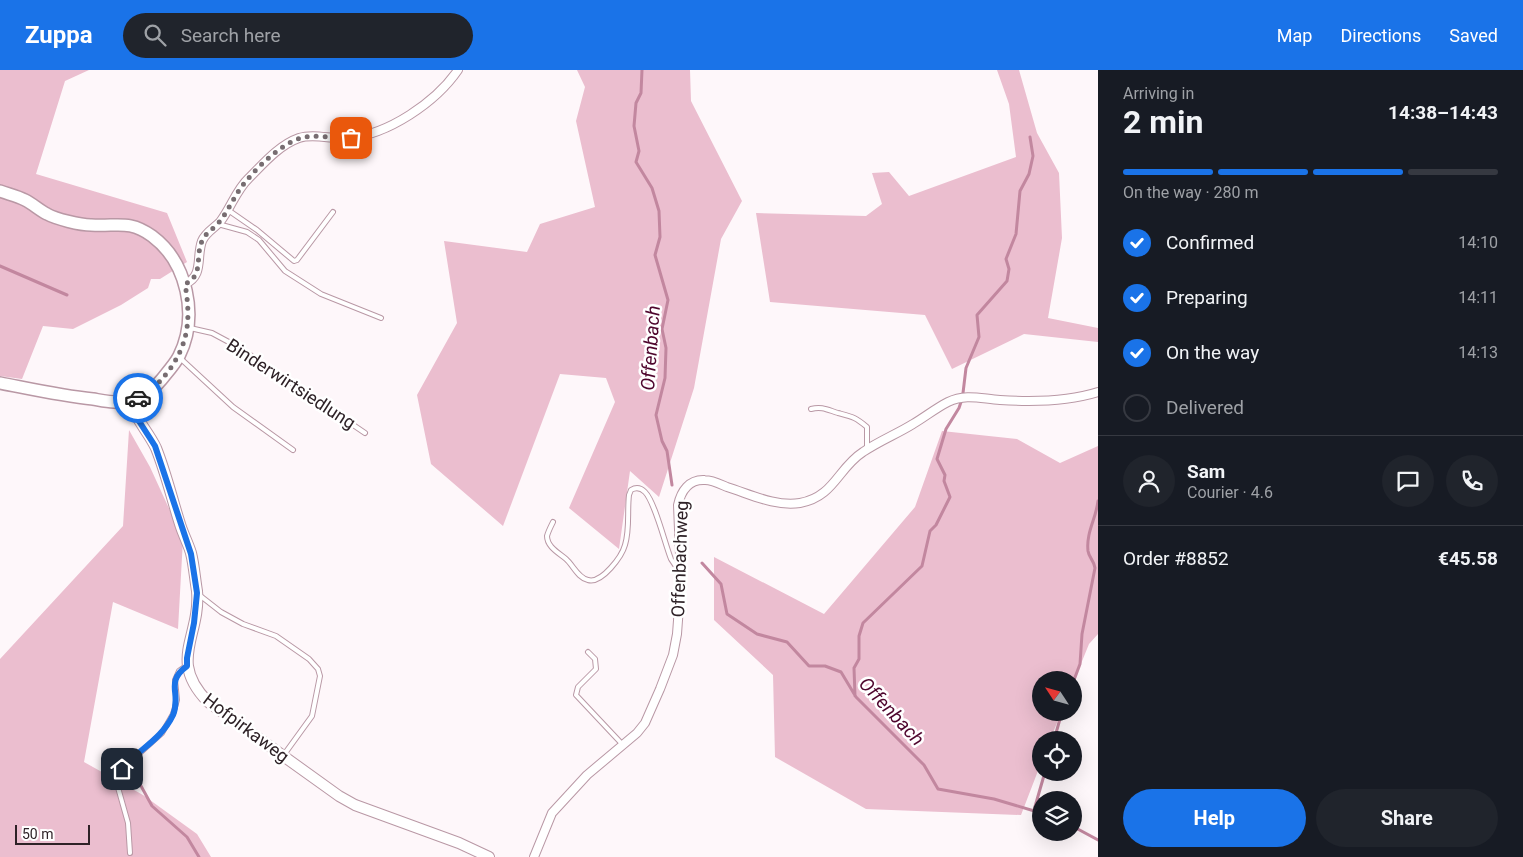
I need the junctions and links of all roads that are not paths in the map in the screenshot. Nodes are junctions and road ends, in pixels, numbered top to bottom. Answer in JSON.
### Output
{"nodes":[{"id":1,"x":458,"y":70,"type":"edge"},
{"id":2,"x":0,"y":191,"type":"edge"},
{"id":3,"x":228,"y":210,"type":"junction"},
{"id":4,"x":333,"y":212,"type":"dead end"},
{"id":5,"x":218,"y":224,"type":"junction"},
{"id":6,"x":185,"y":284,"type":"junction"},
{"id":7,"x":381,"y":318,"type":"dead end"},
{"id":8,"x":188,"y":328,"type":"junction"},
{"id":9,"x":179,"y":357,"type":"junction"},
{"id":10,"x":0,"y":383,"type":"edge"},
{"id":11,"x":1098,"y":392,"type":"edge"},
{"id":12,"x":130,"y":401,"type":"junction"},
{"id":13,"x":811,"y":408,"type":"dead end"},
{"id":14,"x":365,"y":433,"type":"dead end"},
{"id":15,"x":293,"y":450,"type":"dead end"},
{"id":16,"x":867,"y":450,"type":"junction"},
{"id":17,"x":553,"y":522,"type":"dead end"},
{"id":18,"x":680,"y":568,"type":"junction"},
{"id":19,"x":197,"y":593,"type":"junction"},
{"id":20,"x":588,"y":652,"type":"dead end"},
{"id":21,"x":187,"y":666,"type":"junction"},
{"id":22,"x":623,"y":745,"type":"junction"},
{"id":23,"x":283,"y":756,"type":"junction"},
{"id":24,"x":130,"y":853,"type":"dead end"},
{"id":25,"x":489,"y":857,"type":"edge"},
{"id":26,"x":534,"y":857,"type":"edge"}],
"edges":[{"from":1,"to":3,"type":"street"},
{"from":2,"to":6,"type":"main road"},
{"from":3,"to":4,"type":"lane"},
{"from":3,"to":5,"type":"street"},
{"from":5,"to":6,"type":"street"},
{"from":5,"to":7,"type":"lane"},
{"from":6,"to":8,"type":"main road"},
{"from":8,"to":9,"type":"main road"},
{"from":8,"to":14,"type":"lane","name":"Binderwirtsiedlung"},
{"from":9,"to":12,"type":"main road"},
{"from":9,"to":15,"type":"lane"},
{"from":10,"to":12,"type":"main road"},
{"from":11,"to":16,"type":"street","name":"Offenbachweg"},
{"from":12,"to":19,"type":"street","name":"Hofpirkaweg"},
{"from":13,"to":16,"type":"lane"},
{"from":16,"to":18,"type":"street","name":"Offenbachweg"},
{"from":17,"to":18,"type":"lane"},
{"from":18,"to":22,"type":"street","name":"Offenbachweg"},
{"from":19,"to":21,"type":"street","name":"Hofpirkaweg"},
{"from":19,"to":23,"type":"lane"},
{"from":20,"to":22,"type":"lane"},
{"from":21,"to":23,"type":"street","name":"Hofpirkaweg"},
{"from":21,"to":24,"type":"lane"},
{"from":22,"to":26,"type":"street","name":"Offenbachweg"},
{"from":23,"to":25,"type":"street","name":"Hofpirkaweg"}]}
